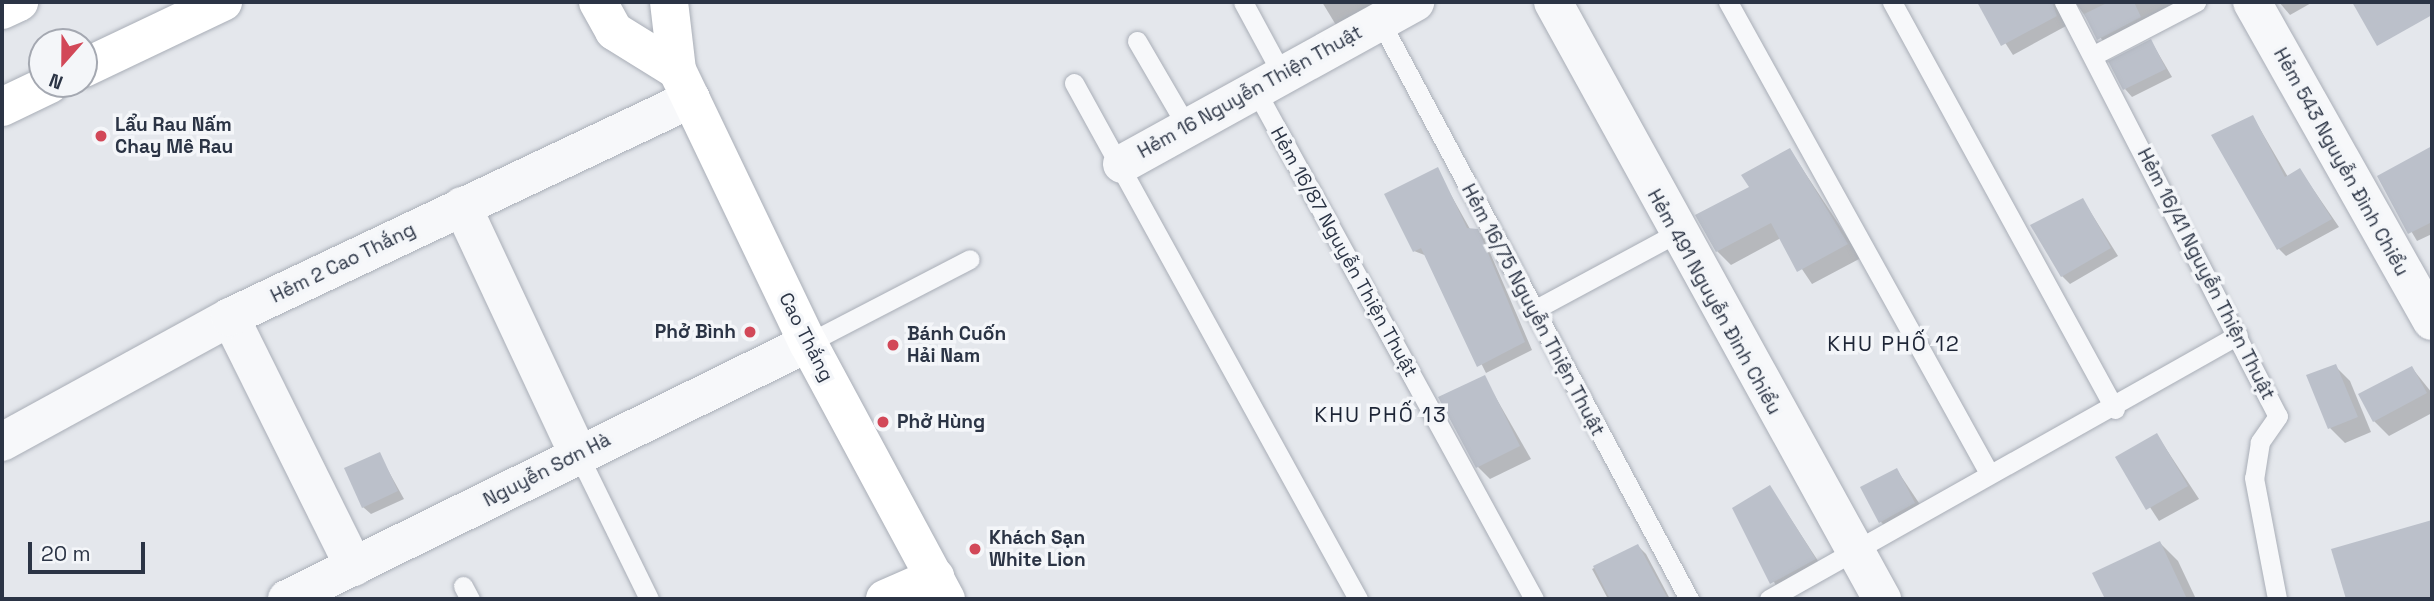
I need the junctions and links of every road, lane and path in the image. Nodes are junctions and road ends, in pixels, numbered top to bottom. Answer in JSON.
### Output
{"nodes":[{"id":1,"x":19,"y":2,"type":"edge"},
{"id":2,"x":223,"y":2,"type":"edge"},
{"id":3,"x":598,"y":2,"type":"edge"},
{"id":4,"x":670,"y":2,"type":"edge"},
{"id":5,"x":1242,"y":2,"type":"edge"},
{"id":6,"x":1415,"y":2,"type":"edge"},
{"id":7,"x":1553,"y":2,"type":"edge"},
{"id":8,"x":1727,"y":2,"type":"edge"},
{"id":9,"x":1892,"y":2,"type":"edge"},
{"id":10,"x":2064,"y":2,"type":"edge"},
{"id":11,"x":2196,"y":2,"type":"edge"},
{"id":12,"x":2252,"y":2,"type":"edge"},
{"id":13,"x":2,"y":10,"type":"edge"},
{"id":14,"x":1379,"y":19,"type":"junction"},
{"id":15,"x":1137,"y":41,"type":"dead end"},
{"id":16,"x":2095,"y":54,"type":"junction"},
{"id":17,"x":98,"y":61,"type":"edge"},
{"id":18,"x":1268,"y":82,"type":"junction"},
{"id":19,"x":1074,"y":83,"type":"dead end"},
{"id":20,"x":684,"y":85,"type":"junction"},
{"id":21,"x":28,"y":95,"type":"edge"},
{"id":22,"x":2,"y":107,"type":"edge"},
{"id":23,"x":1187,"y":127,"type":"junction"},
{"id":24,"x":1122,"y":164,"type":"junction"},
{"id":25,"x":462,"y":206,"type":"junction"},
{"id":26,"x":1675,"y":234,"type":"junction"},
{"id":27,"x":970,"y":260,"type":"dead end"},
{"id":28,"x":1532,"y":310,"type":"junction"},
{"id":29,"x":230,"y":317,"type":"junction"},
{"id":30,"x":2432,"y":321,"type":"edge"},
{"id":31,"x":2238,"y":335,"type":"junction"},
{"id":32,"x":808,"y":343,"type":"junction"},
{"id":33,"x":2115,"y":409,"type":"junction"},
{"id":34,"x":2,"y":442,"type":"edge"},
{"id":35,"x":578,"y":454,"type":"junction"},
{"id":36,"x":1989,"y":473,"type":"junction"},
{"id":37,"x":1854,"y":552,"type":"junction"},
{"id":38,"x":354,"y":567,"type":"junction"},
{"id":39,"x":941,"y":588,"type":"edge"},
{"id":40,"x":287,"y":599,"type":"edge"},
{"id":41,"x":649,"y":599,"type":"edge"},
{"id":42,"x":885,"y":599,"type":"edge"},
{"id":43,"x":1358,"y":599,"type":"edge"},
{"id":44,"x":1534,"y":599,"type":"edge"},
{"id":45,"x":1689,"y":599,"type":"edge"},
{"id":46,"x":1769,"y":599,"type":"edge"},
{"id":47,"x":1882,"y":599,"type":"edge"},
{"id":48,"x":2277,"y":599,"type":"edge"}],
"edges":[{"from":1,"to":13,"type":"main road"},
{"from":2,"to":17,"type":"main road"},
{"from":3,"to":20,"type":"main road"},
{"from":4,"to":20,"type":"main road","name":"Cao Thắng"},
{"from":5,"to":18,"type":"lane","name":"Hẻm 16/87 Nguyễn Thiện Thuật"},
{"from":6,"to":14,"type":"street","name":"Hẻm 16 Nguyễn Thiện Thuật"},
{"from":7,"to":26,"type":"street","name":"Hẻm 491 Nguyễn Ðình Chiểu"},
{"from":8,"to":36,"type":"lane"},
{"from":9,"to":33,"type":"lane"},
{"from":10,"to":16,"type":"lane","name":"Hẻm 16/41 Nguyễn Thiện Thuật"},
{"from":11,"to":16,"type":"lane"},
{"from":12,"to":30,"type":"street","name":"Hẻm 543 Nguyễn Ðình Chiểu"},
{"from":14,"to":18,"type":"street","name":"Hẻm 16 Nguyễn Thiện Thuật"},
{"from":14,"to":28,"type":"lane","name":"Hẻm 16/75 Nguyễn Thiện Thuật"},
{"from":15,"to":23,"type":"lane"},
{"from":16,"to":31,"type":"lane","name":"Hẻm 16/41 Nguyễn Thiện Thuật"},
{"from":18,"to":23,"type":"street","name":"Hẻm 16 Nguyễn Thiện Thuật"},
{"from":18,"to":44,"type":"lane","name":"Hẻm 16/87 Nguyễn Thiện Thuật"},
{"from":19,"to":24,"type":"lane"},
{"from":20,"to":25,"type":"street","name":"Hẻm 2 Cao Thắng"},
{"from":20,"to":32,"type":"main road","name":"Cao Thắng"},
{"from":21,"to":22,"type":"main road"},
{"from":23,"to":24,"type":"street","name":"Hẻm 16 Nguyễn Thiện Thuật"},
{"from":24,"to":43,"type":"lane"},
{"from":25,"to":29,"type":"street","name":"Hẻm 2 Cao Thắng"},
{"from":25,"to":35,"type":"street"},
{"from":26,"to":28,"type":"lane"},
{"from":26,"to":37,"type":"street","name":"Hẻm 491 Nguyễn Ðình Chiểu"},
{"from":27,"to":32,"type":"lane"},
{"from":28,"to":45,"type":"lane","name":"Hẻm 16/75 Nguyễn Thiện Thuật"},
{"from":29,"to":34,"type":"street","name":"Hẻm 2 Cao Thắng"},
{"from":29,"to":38,"type":"street"},
{"from":31,"to":33,"type":"lane"},
{"from":31,"to":48,"type":"lane","name":"Hẻm 16/41 Nguyễn Thiện Thuật"},
{"from":32,"to":35,"type":"street","name":"Nguyễn Sơn Hà"},
{"from":32,"to":39,"type":"main road","name":"Cao Thắng"},
{"from":33,"to":36,"type":"lane"},
{"from":35,"to":38,"type":"street","name":"Nguyễn Sơn Hà"},
{"from":35,"to":41,"type":"lane"},
{"from":36,"to":37,"type":"lane"},
{"from":37,"to":46,"type":"lane"},
{"from":37,"to":47,"type":"street","name":"Hẻm 491 Nguyễn Ðình Chiểu"},
{"from":38,"to":40,"type":"street","name":"Nguyễn Sơn Hà"},
{"from":39,"to":42,"type":"main road"}]}
